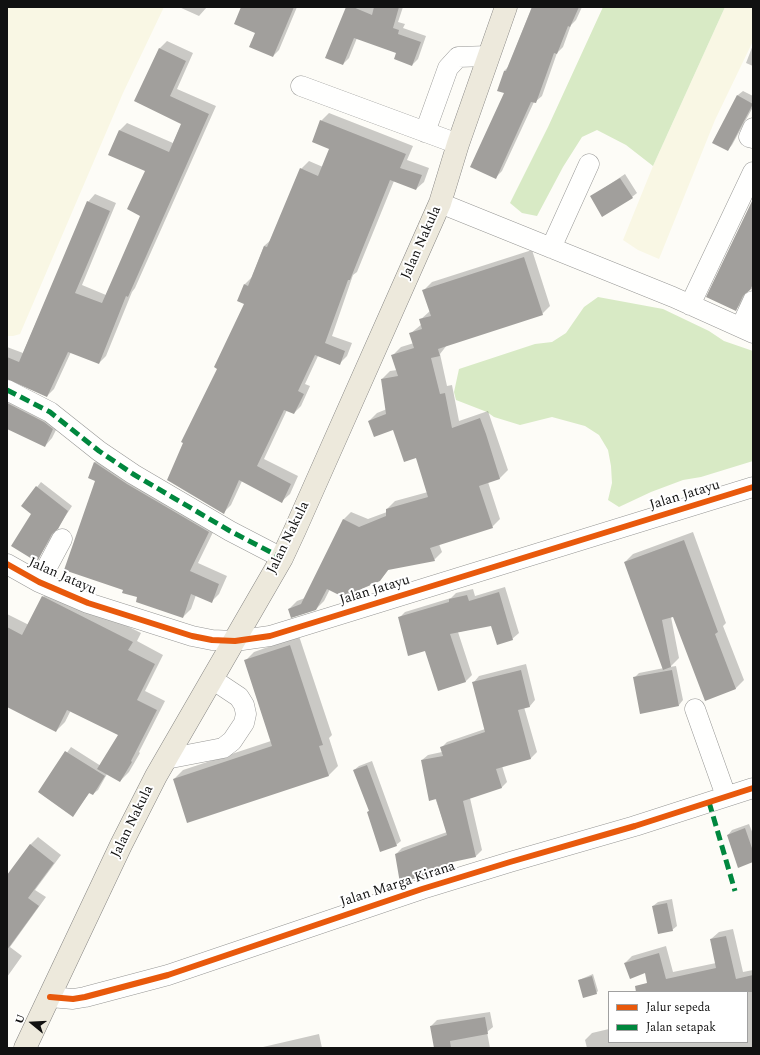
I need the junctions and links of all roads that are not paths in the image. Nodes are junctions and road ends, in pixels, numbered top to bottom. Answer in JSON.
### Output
{"nodes":[{"id":1,"x":506,"y":7,"type":"edge"},
{"id":2,"x":488,"y":56,"type":"junction"},
{"id":3,"x":302,"y":86,"type":"dead end"},
{"id":4,"x":753,"y":128,"type":"edge"},
{"id":5,"x":425,"y":132,"type":"junction"},
{"id":6,"x":753,"y":138,"type":"edge"},
{"id":7,"x":458,"y":144,"type":"junction"},
{"id":8,"x":589,"y":164,"type":"dead end"},
{"id":9,"x":753,"y":172,"type":"edge"},
{"id":10,"x":440,"y":203,"type":"junction"},
{"id":11,"x":551,"y":248,"type":"junction"},
{"id":12,"x":753,"y":301,"type":"edge"},
{"id":13,"x":690,"y":305,"type":"junction"},
{"id":14,"x":747,"y":330,"type":"edge"},
{"id":15,"x":7,"y":390,"type":"edge"},
{"id":16,"x":753,"y":487,"type":"edge"},
{"id":17,"x":62,"y":539,"type":"dead end"},
{"id":18,"x":282,"y":558,"type":"junction"},
{"id":19,"x":10,"y":573,"type":"edge"},
{"id":20,"x":39,"y":582,"type":"junction"},
{"id":21,"x":235,"y":641,"type":"junction"},
{"id":22,"x":212,"y":679,"type":"junction"},
{"id":23,"x":695,"y":709,"type":"dead end"},
{"id":24,"x":166,"y":759,"type":"junction"},
{"id":25,"x":753,"y":788,"type":"edge"},
{"id":26,"x":726,"y":796,"type":"junction"},
{"id":27,"x":50,"y":997,"type":"junction"},
{"id":28,"x":25,"y":1048,"type":"edge"}],
"edges":[{"from":1,"to":2,"type":"main road","name":"Jalan Nakula"},
{"from":2,"to":5,"type":"street"},
{"from":2,"to":7,"type":"main road","name":"Jalan Nakula"},
{"from":3,"to":5,"type":"street"},
{"from":4,"to":6,"type":"street"},
{"from":5,"to":7,"type":"street"},
{"from":7,"to":10,"type":"main road","name":"Jalan Nakula"},
{"from":8,"to":11,"type":"street"},
{"from":9,"to":13,"type":"street"},
{"from":10,"to":11,"type":"street"},
{"from":10,"to":18,"type":"main road","name":"Jalan Nakula"},
{"from":11,"to":13,"type":"street"},
{"from":12,"to":14,"type":"street"},
{"from":13,"to":14,"type":"street"},
{"from":15,"to":18,"type":"street"},
{"from":16,"to":21,"type":"street","name":"Jalan Jatayu"},
{"from":17,"to":20,"type":"street"},
{"from":18,"to":21,"type":"main road","name":"Jalan Nakula"},
{"from":19,"to":20,"type":"street","name":"Jalan Jatayu"},
{"from":20,"to":21,"type":"street","name":"Jalan Jatayu"},
{"from":21,"to":22,"type":"main road","name":"Jalan Nakula"},
{"from":22,"to":24,"type":"main road","name":"Jalan Nakula"},
{"from":22,"to":24,"type":"street"},
{"from":23,"to":26,"type":"street"},
{"from":24,"to":27,"type":"main road","name":"Jalan Nakula"},
{"from":25,"to":26,"type":"street","name":"Jalan Marga Kirana"},
{"from":26,"to":27,"type":"street","name":"Jalan Marga Kirana"},
{"from":27,"to":28,"type":"main road","name":"Jalan Nakula"}]}
